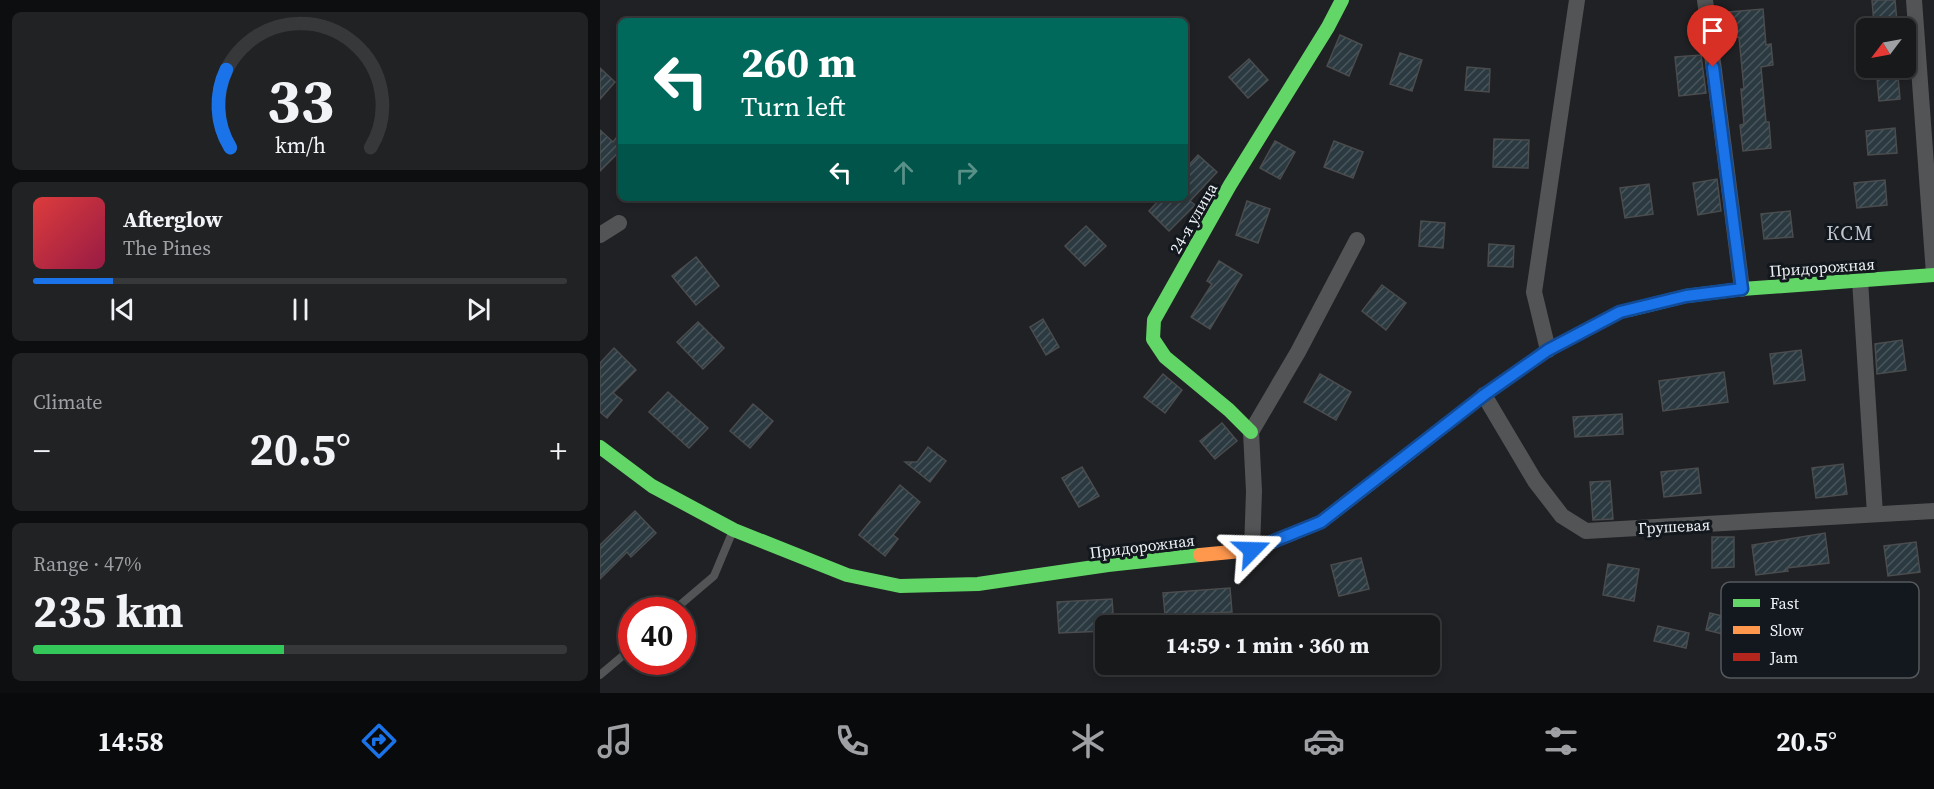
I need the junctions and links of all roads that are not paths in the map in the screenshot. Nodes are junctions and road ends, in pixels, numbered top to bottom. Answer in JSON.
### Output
{"nodes":[{"id":1,"x":1342,"y":0,"type":"edge"},
{"id":2,"x":1577,"y":0,"type":"edge"},
{"id":3,"x":1705,"y":0,"type":"edge"},
{"id":4,"x":1914,"y":0,"type":"edge"},
{"id":5,"x":619,"y":223,"type":"dead end"},
{"id":6,"x":600,"y":236,"type":"edge"},
{"id":7,"x":1357,"y":240,"type":"dead end"},
{"id":8,"x":1934,"y":274,"type":"edge"},
{"id":9,"x":1860,"y":280,"type":"junction"},
{"id":10,"x":1742,"y":289,"type":"junction"},
{"id":11,"x":1548,"y":350,"type":"junction"},
{"id":12,"x":1484,"y":395,"type":"junction"},
{"id":13,"x":1251,"y":432,"type":"junction"},
{"id":14,"x":600,"y":447,"type":"edge"},
{"id":15,"x":1934,"y":511,"type":"edge"},
{"id":16,"x":1875,"y":514,"type":"junction"},
{"id":17,"x":734,"y":530,"type":"junction"},
{"id":18,"x":1252,"y":550,"type":"junction"},
{"id":19,"x":689,"y":597,"type":"edge"},
{"id":20,"x":618,"y":660,"type":"edge"},
{"id":21,"x":600,"y":675,"type":"edge"}],
"edges":[{"from":1,"to":13,"type":"street","name":"24-я улица"},
{"from":2,"to":11,"type":"street"},
{"from":3,"to":10,"type":"street"},
{"from":4,"to":8,"type":"street"},
{"from":5,"to":6,"type":"street"},
{"from":7,"to":13,"type":"street"},
{"from":8,"to":9,"type":"street","name":"Придорожная"},
{"from":9,"to":10,"type":"street","name":"Придорожная"},
{"from":9,"to":16,"type":"street"},
{"from":10,"to":11,"type":"street","name":"Придорожная"},
{"from":11,"to":12,"type":"street","name":"Придорожная"},
{"from":12,"to":16,"type":"street","name":"Грушевая"},
{"from":12,"to":18,"type":"street","name":"Придорожная"},
{"from":13,"to":18,"type":"street"},
{"from":14,"to":17,"type":"street","name":"Придорожная"},
{"from":15,"to":16,"type":"street","name":"Грушевая"},
{"from":17,"to":18,"type":"street","name":"Придорожная"},
{"from":17,"to":19,"type":"lane"},
{"from":20,"to":21,"type":"lane"}]}
